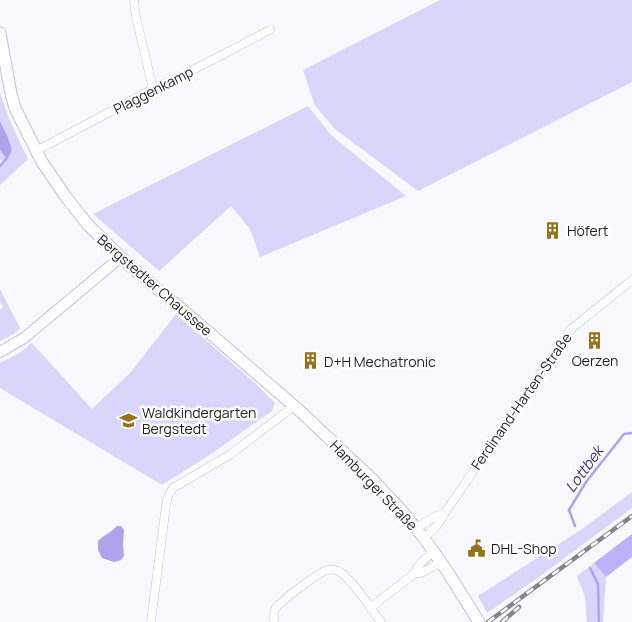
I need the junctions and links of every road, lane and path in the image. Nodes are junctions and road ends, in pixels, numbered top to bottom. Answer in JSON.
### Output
{"nodes":[{"id":1,"x":134,"y":0,"type":"edge"},
{"id":2,"x":270,"y":30,"type":"dead end"},
{"id":3,"x":0,"y":33,"type":"edge"},
{"id":4,"x":4,"y":79,"type":"edge"},
{"id":5,"x":153,"y":89,"type":"junction"},
{"id":6,"x":36,"y":151,"type":"junction"},
{"id":7,"x":121,"y":257,"type":"junction"},
{"id":8,"x":632,"y":280,"type":"edge"},
{"id":9,"x":0,"y":352,"type":"edge"},
{"id":10,"x":294,"y":406,"type":"junction"},
{"id":11,"x":444,"y":514,"type":"junction"},
{"id":12,"x":416,"y":528,"type":"junction"},
{"id":13,"x":424,"y":538,"type":"junction"},
{"id":14,"x":438,"y":557,"type":"junction"},
{"id":15,"x":370,"y":608,"type":"junction"},
{"id":16,"x":274,"y":619,"type":"dead end"},
{"id":17,"x":151,"y":622,"type":"edge"},
{"id":18,"x":381,"y":622,"type":"edge"},
{"id":19,"x":479,"y":622,"type":"edge"}],
"edges":[{"from":1,"to":5,"type":"street"},
{"from":2,"to":5,"type":"street","name":"Plaggenkamp"},
{"from":3,"to":4,"type":"main road","name":"Bergstedter Chaussee"},
{"from":4,"to":6,"type":"main road","name":"Bergstedter Chaussee"},
{"from":5,"to":6,"type":"street","name":"Plaggenkamp"},
{"from":6,"to":7,"type":"main road","name":"Bergstedter Chaussee"},
{"from":7,"to":9,"type":"street"},
{"from":7,"to":10,"type":"main road","name":"Bergstedter Chaussee"},
{"from":8,"to":11,"type":"street","name":"Ferdinand-Harten-Straße"},
{"from":10,"to":12,"type":"main road","name":"Hamburger Straße"},
{"from":10,"to":17,"type":"street"},
{"from":11,"to":12,"type":"street"},
{"from":11,"to":13,"type":"street","name":"Ferdinand-Harten-Straße"},
{"from":12,"to":13,"type":"main road","name":"Hamburger Straße"},
{"from":13,"to":14,"type":"main road","name":"Hamburger Straße"},
{"from":14,"to":15,"type":"street"},
{"from":14,"to":19,"type":"main road","name":"Hamburger Straße"},
{"from":15,"to":16,"type":"street"},
{"from":15,"to":18,"type":"street"}]}
